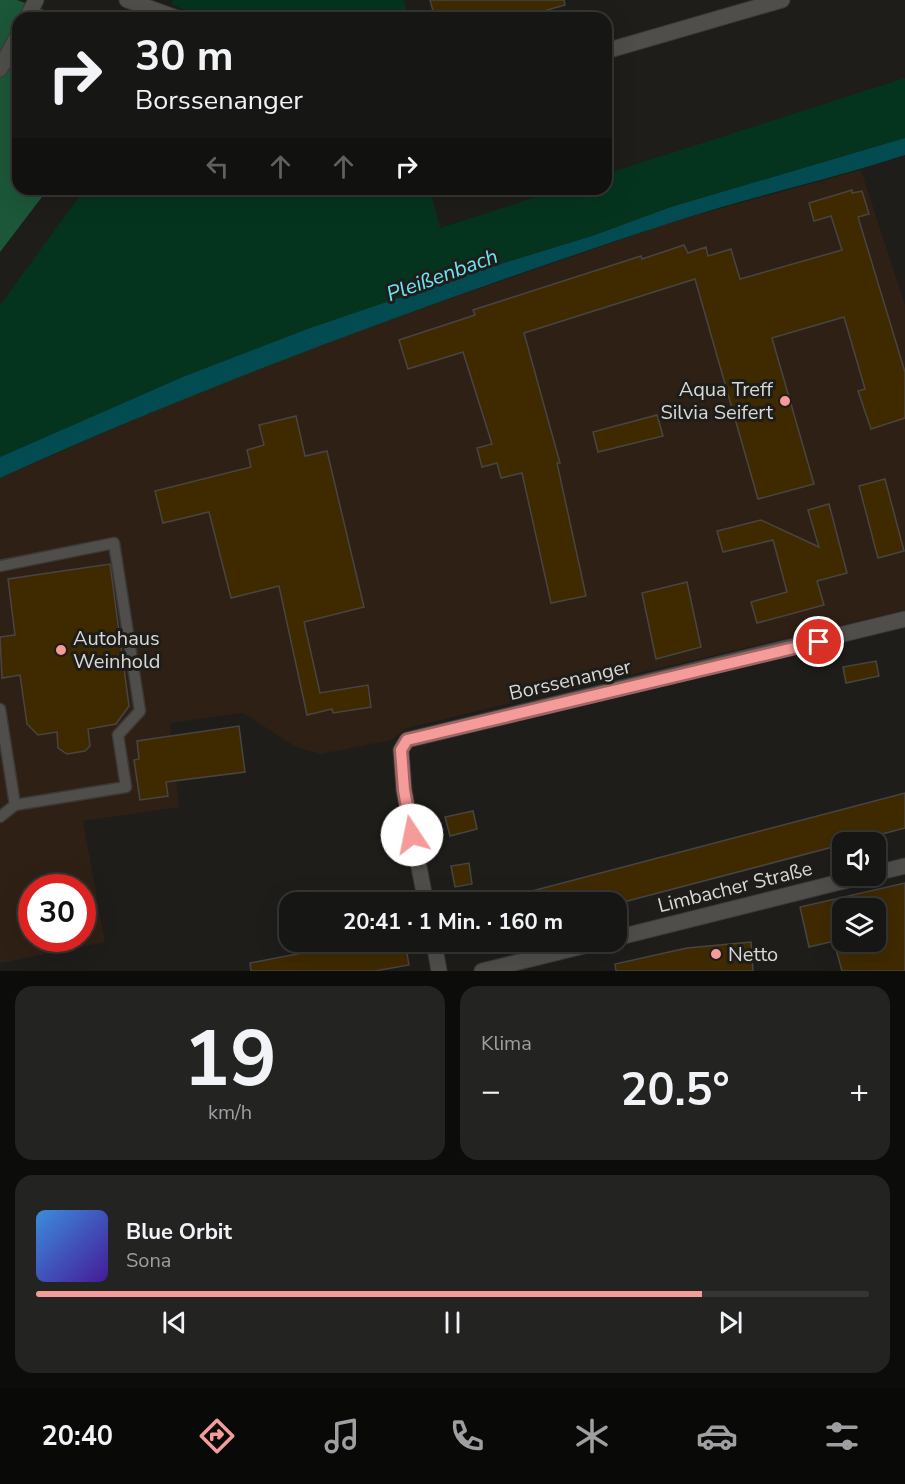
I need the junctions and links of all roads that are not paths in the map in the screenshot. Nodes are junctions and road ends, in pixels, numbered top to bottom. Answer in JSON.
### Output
{"nodes":[{"id":1,"x":127,"y":0,"type":"edge"},
{"id":2,"x":772,"y":1,"type":"edge"},
{"id":3,"x":160,"y":12,"type":"edge"},
{"id":4,"x":12,"y":46,"type":"edge"},
{"id":5,"x":612,"y":49,"type":"edge"},
{"id":6,"x":0,"y":69,"type":"edge"},
{"id":7,"x":0,"y":566,"type":"edge"},
{"id":8,"x":905,"y":619,"type":"edge"},
{"id":9,"x":0,"y":709,"type":"edge"},
{"id":10,"x":15,"y":805,"type":"junction"},
{"id":11,"x":0,"y":817,"type":"edge"},
{"id":12,"x":905,"y":866,"type":"edge"},
{"id":13,"x":886,"y":871,"type":"edge"},
{"id":14,"x":832,"y":884,"type":"edge"},
{"id":15,"x":424,"y":892,"type":"edge"},
{"id":16,"x":627,"y":935,"type":"edge"},
{"id":17,"x":436,"y":952,"type":"edge"},
{"id":18,"x":559,"y":952,"type":"edge"},
{"id":19,"x":440,"y":971,"type":"edge"},
{"id":20,"x":482,"y":971,"type":"edge"}],
"edges":[{"from":1,"to":3,"type":"street"},
{"from":2,"to":5,"type":"street"},
{"from":4,"to":6,"type":"street"},
{"from":7,"to":10,"type":"lane"},
{"from":8,"to":15,"type":"street","name":"Borssenanger"},
{"from":9,"to":10,"type":"lane"},
{"from":10,"to":11,"type":"lane"},
{"from":12,"to":13,"type":"street"},
{"from":14,"to":16,"type":"street","name":"Limbacher Straße"},
{"from":17,"to":19,"type":"street"},
{"from":18,"to":20,"type":"street"}]}
